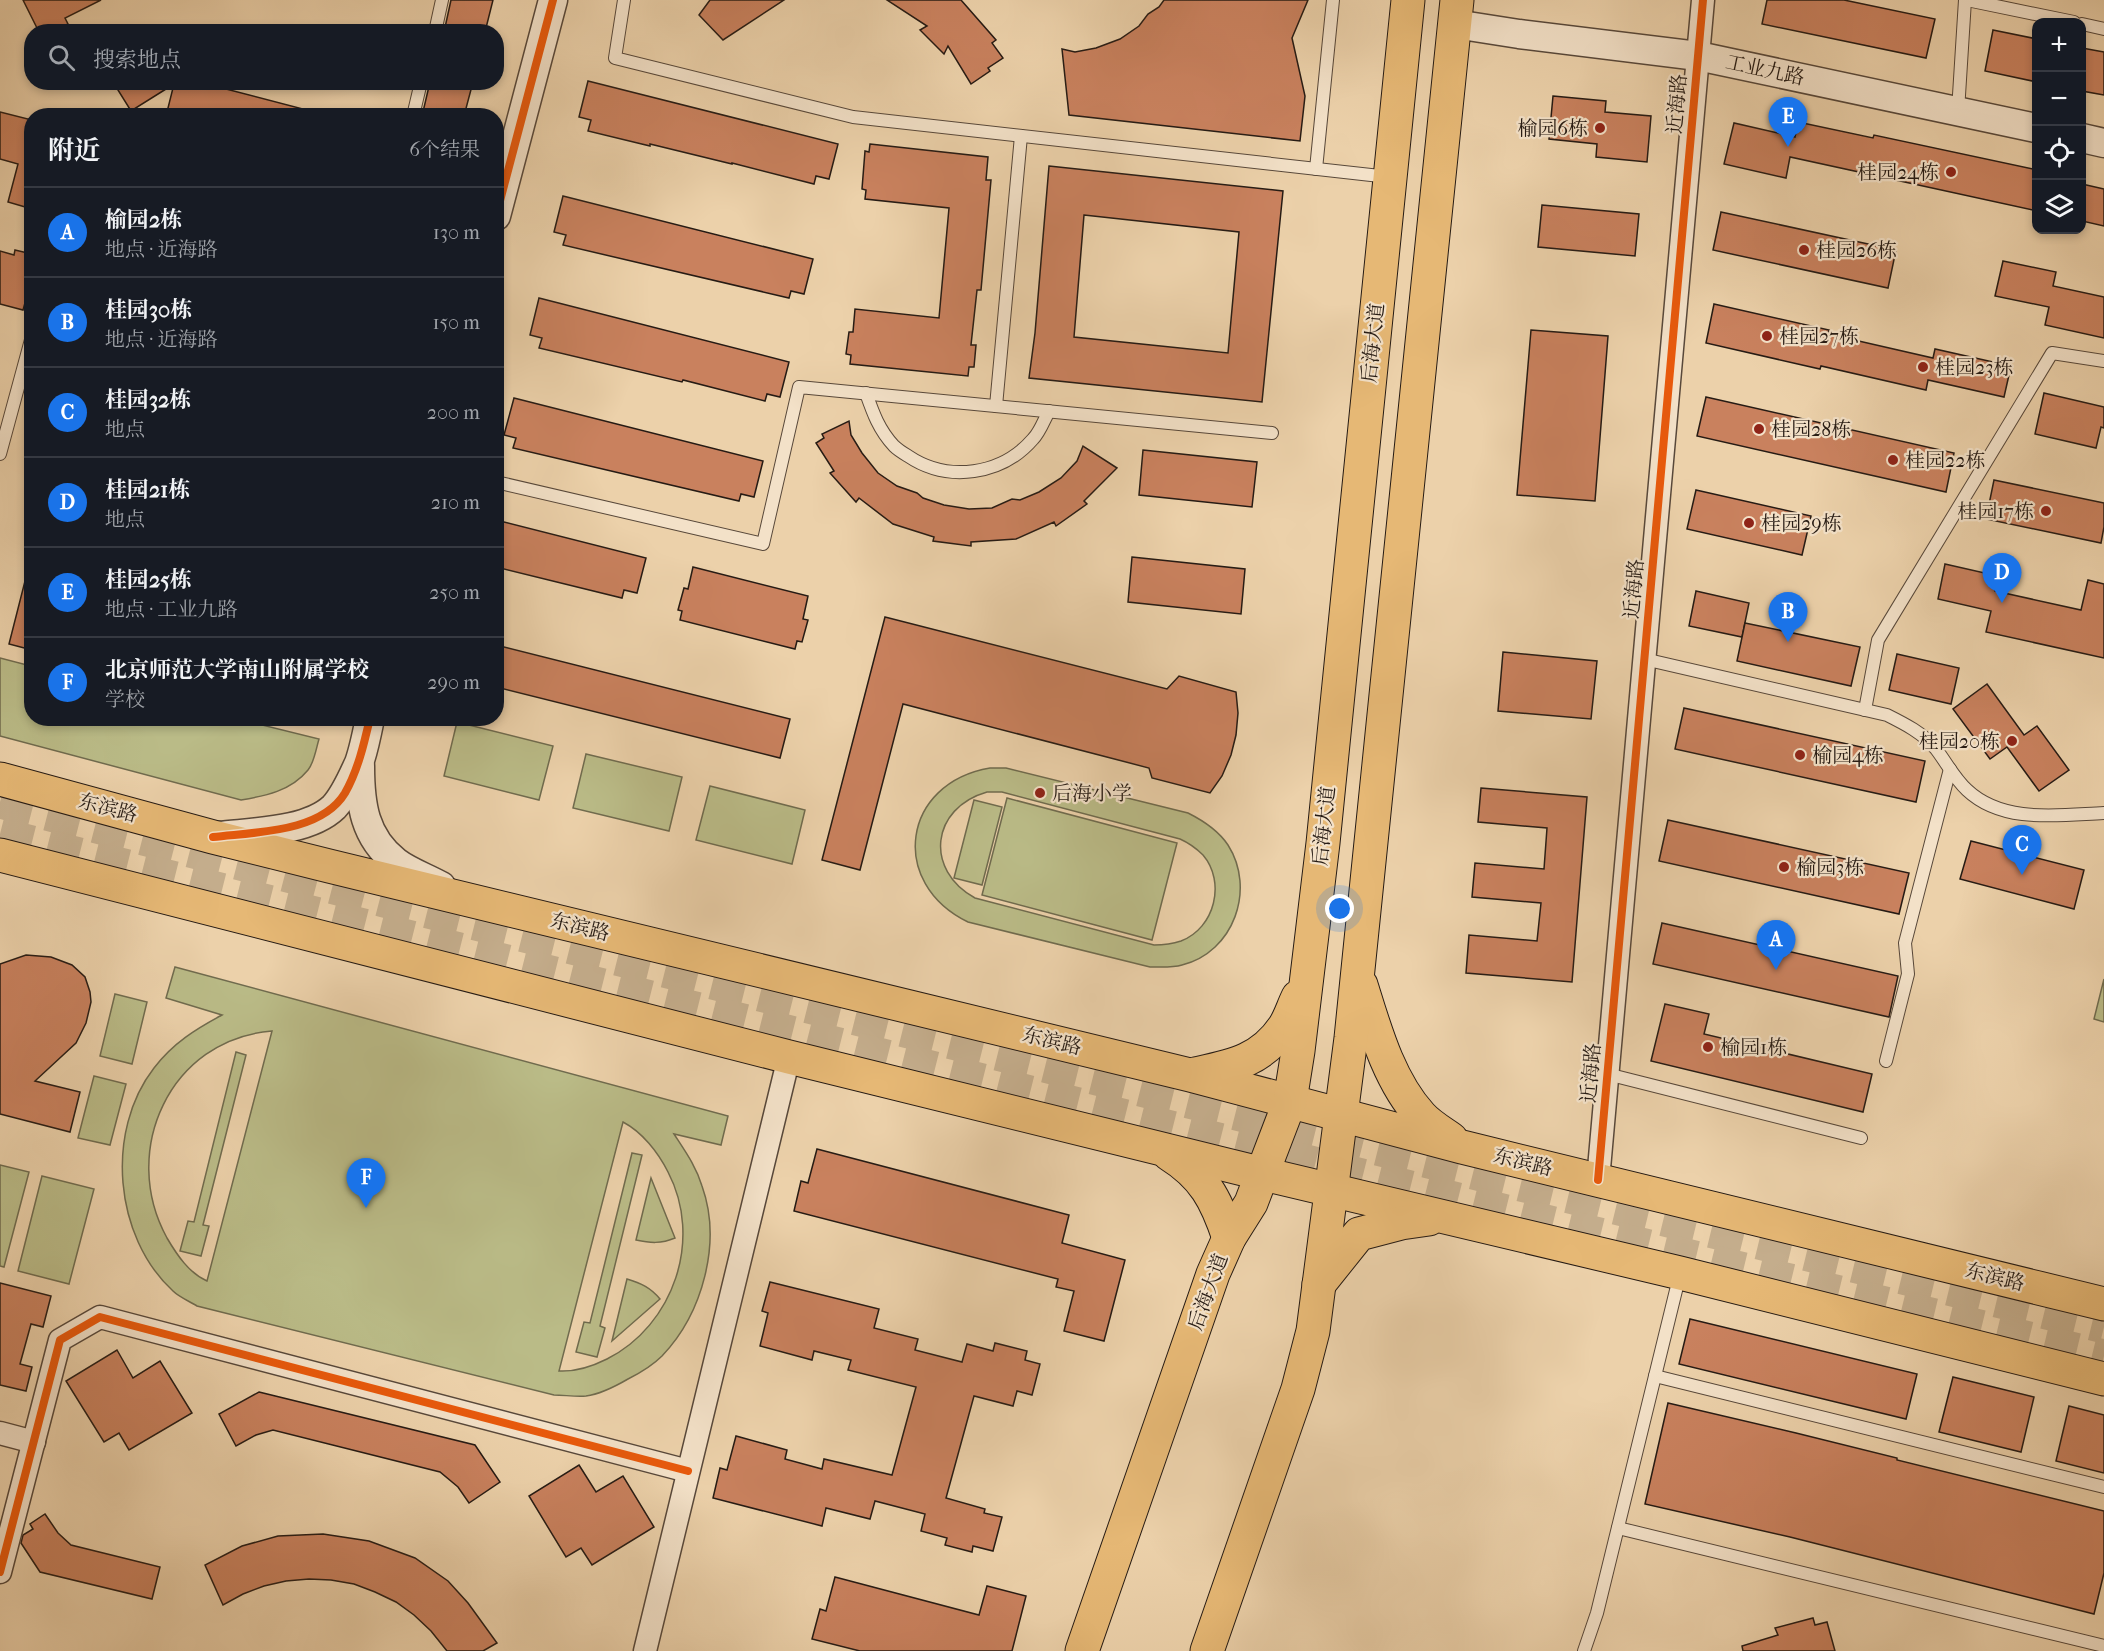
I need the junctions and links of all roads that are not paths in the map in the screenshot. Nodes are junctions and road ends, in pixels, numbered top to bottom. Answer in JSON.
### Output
{"nodes":[{"id":1,"x":442,"y":0,"type":"edge"},
{"id":2,"x":553,"y":0,"type":"edge"},
{"id":3,"x":624,"y":0,"type":"edge"},
{"id":4,"x":1333,"y":0,"type":"edge"},
{"id":5,"x":1408,"y":0,"type":"edge"},
{"id":6,"x":1703,"y":0,"type":"edge"},
{"id":7,"x":1966,"y":0,"type":"edge"},
{"id":8,"x":1456,"y":12,"type":"edge"},
{"id":9,"x":2054,"y":18,"type":"edge"},
{"id":10,"x":437,"y":24,"type":"edge"},
{"id":11,"x":2086,"y":25,"type":"edge"},
{"id":12,"x":2104,"y":29,"type":"edge"},
{"id":13,"x":1698,"y":56,"type":"junction"},
{"id":14,"x":419,"y":90,"type":"edge"},
{"id":15,"x":415,"y":108,"type":"edge"},
{"id":16,"x":1958,"y":111,"type":"junction"},
{"id":17,"x":2032,"y":128,"type":"edge"},
{"id":18,"x":1021,"y":136,"type":"junction"},
{"id":19,"x":2086,"y":139,"type":"edge"},
{"id":20,"x":2104,"y":143,"type":"edge"},
{"id":21,"x":1316,"y":169,"type":"junction"},
{"id":22,"x":1390,"y":177,"type":"junction"},
{"id":23,"x":504,"y":186,"type":"edge"},
{"id":24,"x":2104,"y":361,"type":"edge"},
{"id":25,"x":24,"y":366,"type":"edge"},
{"id":26,"x":866,"y":393,"type":"junction"},
{"id":27,"x":996,"y":406,"type":"junction"},
{"id":28,"x":1049,"y":411,"type":"junction"},
{"id":29,"x":1272,"y":434,"type":"dead end"},
{"id":30,"x":0,"y":454,"type":"edge"},
{"id":31,"x":504,"y":484,"type":"edge"},
{"id":32,"x":1644,"y":659,"type":"junction"},
{"id":33,"x":1865,"y":710,"type":"junction"},
{"id":34,"x":368,"y":726,"type":"edge"},
{"id":35,"x":360,"y":761,"type":"junction"},
{"id":36,"x":1950,"y":769,"type":"junction"},
{"id":37,"x":0,"y":779,"type":"edge"},
{"id":38,"x":2104,"y":813,"type":"edge"},
{"id":39,"x":213,"y":837,"type":"junction"},
{"id":40,"x":0,"y":855,"type":"edge"},
{"id":41,"x":466,"y":899,"type":"junction"},
{"id":42,"x":1358,"y":974,"type":"junction"},
{"id":43,"x":1306,"y":979,"type":"junction"},
{"id":44,"x":789,"y":1057,"type":"junction"},
{"id":45,"x":1886,"y":1061,"type":"dead end"},
{"id":46,"x":1607,"y":1074,"type":"junction"},
{"id":47,"x":1190,"y":1075,"type":"junction"},
{"id":48,"x":1290,"y":1101,"type":"junction"},
{"id":49,"x":1341,"y":1115,"type":"junction"},
{"id":50,"x":1862,"y":1138,"type":"dead end"},
{"id":51,"x":1156,"y":1147,"type":"junction"},
{"id":52,"x":1462,"y":1147,"type":"junction"},
{"id":53,"x":1261,"y":1174,"type":"junction"},
{"id":54,"x":1598,"y":1180,"type":"junction"},
{"id":55,"x":1331,"y":1190,"type":"junction"},
{"id":56,"x":1444,"y":1216,"type":"junction"},
{"id":57,"x":1228,"y":1238,"type":"junction"},
{"id":58,"x":1680,"y":1273,"type":"junction"},
{"id":59,"x":1319,"y":1284,"type":"junction"},
{"id":60,"x":2104,"y":1304,"type":"edge"},
{"id":61,"x":1655,"y":1376,"type":"junction"},
{"id":62,"x":2104,"y":1379,"type":"edge"},
{"id":63,"x":0,"y":1433,"type":"edge"},
{"id":64,"x":34,"y":1442,"type":"junction"},
{"id":65,"x":688,"y":1472,"type":"junction"},
{"id":66,"x":2104,"y":1487,"type":"edge"},
{"id":67,"x":1618,"y":1528,"type":"junction"},
{"id":68,"x":0,"y":1572,"type":"edge"},
{"id":69,"x":2104,"y":1646,"type":"edge"},
{"id":70,"x":645,"y":1651,"type":"edge"},
{"id":71,"x":1082,"y":1651,"type":"edge"},
{"id":72,"x":1207,"y":1651,"type":"edge"},
{"id":73,"x":1584,"y":1651,"type":"edge"}],
"edges":[{"from":1,"to":10,"type":"lane"},
{"from":2,"to":23,"type":"street"},
{"from":3,"to":18,"type":"lane"},
{"from":4,"to":21,"type":"lane"},
{"from":5,"to":22,"type":"main road","name":"后海大道"},
{"from":6,"to":13,"type":"street","name":"近海路"},
{"from":7,"to":9,"type":"lane"},
{"from":7,"to":16,"type":"lane"},
{"from":8,"to":13,"type":"street","name":"工业九路"},
{"from":8,"to":42,"type":"main road"},
{"from":11,"to":12,"type":"lane"},
{"from":13,"to":16,"type":"street","name":"工业九路"},
{"from":13,"to":32,"type":"street","name":"近海路"},
{"from":14,"to":15,"type":"lane"},
{"from":16,"to":17,"type":"street","name":"工业九路"},
{"from":18,"to":21,"type":"lane"},
{"from":18,"to":27,"type":"lane"},
{"from":19,"to":20,"type":"street"},
{"from":21,"to":22,"type":"lane"},
{"from":22,"to":43,"type":"main road","name":"后海大道"},
{"from":24,"to":33,"type":"lane"},
{"from":25,"to":30,"type":"lane"},
{"from":26,"to":27,"type":"lane"},
{"from":26,"to":28,"type":"lane"},
{"from":26,"to":31,"type":"lane"},
{"from":27,"to":28,"type":"lane"},
{"from":28,"to":29,"type":"lane"},
{"from":32,"to":33,"type":"lane"},
{"from":32,"to":46,"type":"street","name":"近海路"},
{"from":33,"to":36,"type":"lane"},
{"from":34,"to":35,"type":"street"},
{"from":35,"to":39,"type":"street"},
{"from":35,"to":41,"type":"street"},
{"from":36,"to":38,"type":"lane"},
{"from":36,"to":45,"type":"lane"},
{"from":37,"to":39,"type":"main road","name":"东滨路"},
{"from":39,"to":41,"type":"main road","name":"东滨路"},
{"from":40,"to":44,"type":"main road"},
{"from":41,"to":47,"type":"main road","name":"东滨路"},
{"from":42,"to":49,"type":"main road"},
{"from":42,"to":52,"type":"main road"},
{"from":43,"to":47,"type":"main road"},
{"from":43,"to":48,"type":"main road","name":"后海大道"},
{"from":44,"to":51,"type":"main road"},
{"from":44,"to":65,"type":"street"},
{"from":46,"to":50,"type":"lane"},
{"from":46,"to":54,"type":"street","name":"近海路"},
{"from":47,"to":48,"type":"main road","name":"东滨路"},
{"from":48,"to":49,"type":"main road","name":"东滨路"},
{"from":48,"to":53,"type":"main road","name":"后海大道"},
{"from":49,"to":52,"type":"main road","name":"东滨路"},
{"from":49,"to":55,"type":"main road"},
{"from":51,"to":53,"type":"main road"},
{"from":51,"to":57,"type":"main road"},
{"from":52,"to":54,"type":"main road","name":"东滨路"},
{"from":53,"to":55,"type":"main road"},
{"from":53,"to":57,"type":"main road","name":"后海大道"},
{"from":54,"to":60,"type":"main road","name":"东滨路"},
{"from":55,"to":56,"type":"main road"},
{"from":55,"to":59,"type":"main road"},
{"from":56,"to":58,"type":"main road"},
{"from":56,"to":59,"type":"main road"},
{"from":57,"to":71,"type":"main road","name":"后海大道"},
{"from":58,"to":61,"type":"lane"},
{"from":58,"to":62,"type":"main road"},
{"from":59,"to":72,"type":"main road"},
{"from":61,"to":66,"type":"lane"},
{"from":61,"to":67,"type":"lane"},
{"from":63,"to":64,"type":"street"},
{"from":64,"to":65,"type":"street"},
{"from":64,"to":68,"type":"street"},
{"from":65,"to":70,"type":"street"},
{"from":67,"to":69,"type":"lane"},
{"from":67,"to":73,"type":"lane"}]}
